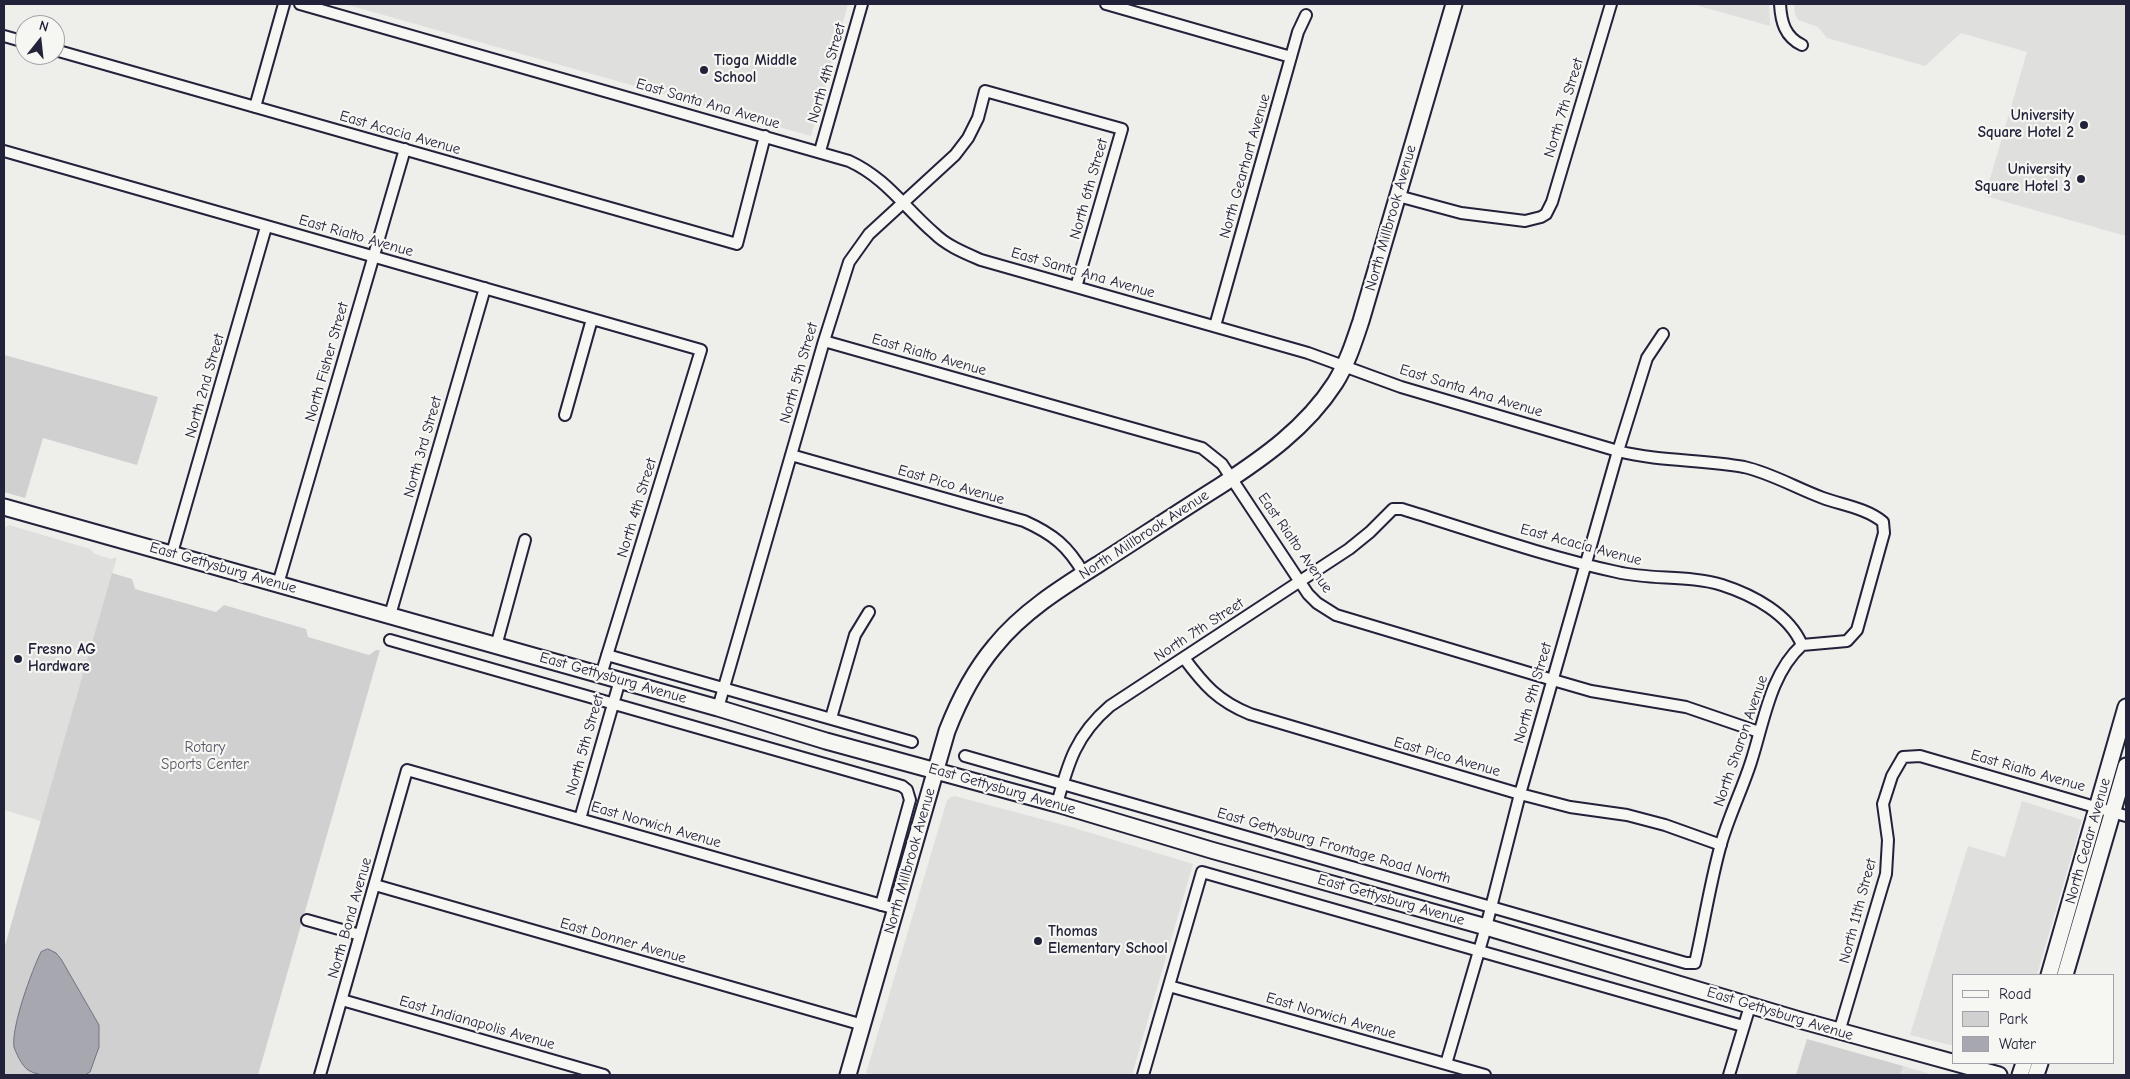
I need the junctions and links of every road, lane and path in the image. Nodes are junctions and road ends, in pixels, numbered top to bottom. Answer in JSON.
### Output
{"nodes":[{"id":1,"x":284,"y":4,"type":"edge"},
{"id":2,"x":300,"y":4,"type":"edge"},
{"id":3,"x":862,"y":4,"type":"edge"},
{"id":4,"x":1106,"y":4,"type":"edge"},
{"id":5,"x":1454,"y":4,"type":"edge"},
{"id":6,"x":1611,"y":4,"type":"edge"},
{"id":7,"x":1780,"y":4,"type":"edge"},
{"id":8,"x":1306,"y":14,"type":"dead end"},
{"id":9,"x":1802,"y":45,"type":"dead end"},
{"id":10,"x":65,"y":53,"type":"edge"},
{"id":11,"x":1291,"y":57,"type":"junction"},
{"id":12,"x":255,"y":107,"type":"junction"},
{"id":13,"x":1122,"y":129,"type":"joint"},
{"id":14,"x":764,"y":136,"type":"junction"},
{"id":15,"x":405,"y":150,"type":"junction"},
{"id":16,"x":4,"y":151,"type":"edge"},
{"id":17,"x":820,"y":152,"type":"junction"},
{"id":18,"x":1398,"y":196,"type":"junction"},
{"id":19,"x":904,"y":202,"type":"junction"},
{"id":20,"x":266,"y":227,"type":"junction"},
{"id":21,"x":373,"y":257,"type":"junction"},
{"id":22,"x":1076,"y":287,"type":"junction"},
{"id":23,"x":484,"y":288,"type":"junction"},
{"id":24,"x":592,"y":319,"type":"junction"},
{"id":25,"x":1215,"y":326,"type":"junction"},
{"id":26,"x":1663,"y":334,"type":"dead end"},
{"id":27,"x":824,"y":341,"type":"junction"},
{"id":28,"x":701,"y":350,"type":"joint"},
{"id":29,"x":1344,"y":367,"type":"junction"},
{"id":30,"x":565,"y":415,"type":"dead end"},
{"id":31,"x":1618,"y":451,"type":"junction"},
{"id":32,"x":791,"y":456,"type":"junction"},
{"id":33,"x":1232,"y":478,"type":"junction"},
{"id":34,"x":4,"y":507,"type":"edge"},
{"id":35,"x":1393,"y":509,"type":"joint"},
{"id":36,"x":525,"y":540,"type":"dead end"},
{"id":37,"x":172,"y":554,"type":"junction"},
{"id":38,"x":1586,"y":565,"type":"junction"},
{"id":39,"x":1084,"y":574,"type":"junction"},
{"id":40,"x":1301,"y":582,"type":"junction"},
{"id":41,"x":278,"y":584,"type":"junction"},
{"id":42,"x":869,"y":612,"type":"dead end"},
{"id":43,"x":390,"y":615,"type":"junction"},
{"id":44,"x":390,"y":640,"type":"dead end"},
{"id":45,"x":1802,"y":645,"type":"junction"},
{"id":46,"x":496,"y":646,"type":"junction"},
{"id":47,"x":607,"y":655,"type":"junction"},
{"id":48,"x":1184,"y":658,"type":"junction"},
{"id":49,"x":602,"y":675,"type":"junction"},
{"id":50,"x":620,"y":680,"type":"junction"},
{"id":51,"x":1553,"y":680,"type":"junction"},
{"id":52,"x":724,"y":688,"type":"junction"},
{"id":53,"x":612,"y":703,"type":"junction"},
{"id":54,"x":2126,"y":707,"type":"edge"},
{"id":55,"x":718,"y":708,"type":"junction"},
{"id":56,"x":831,"y":718,"type":"junction"},
{"id":57,"x":1760,"y":732,"type":"junction"},
{"id":58,"x":912,"y":742,"type":"dead end"},
{"id":59,"x":965,"y":756,"type":"dead end"},
{"id":60,"x":1920,"y":756,"type":"joint"},
{"id":61,"x":2126,"y":766,"type":"edge"},
{"id":62,"x":407,"y":770,"type":"joint"},
{"id":63,"x":936,"y":771,"type":"junction"},
{"id":64,"x":1062,"y":784,"type":"junction"},
{"id":65,"x":910,"y":794,"type":"joint"},
{"id":66,"x":1520,"y":794,"type":"junction"},
{"id":67,"x":1057,"y":804,"type":"junction"},
{"id":68,"x":2098,"y":807,"type":"junction"},
{"id":69,"x":2119,"y":814,"type":"edge"},
{"id":70,"x":580,"y":819,"type":"junction"},
{"id":71,"x":1721,"y":845,"type":"junction"},
{"id":72,"x":375,"y":885,"type":"junction"},
{"id":73,"x":881,"y":905,"type":"junction"},
{"id":74,"x":1491,"y":907,"type":"junction"},
{"id":75,"x":896,"y":909,"type":"junction"},
{"id":76,"x":307,"y":920,"type":"dead end"},
{"id":77,"x":1486,"y":927,"type":"junction"},
{"id":78,"x":360,"y":935,"type":"junction"},
{"id":79,"x":1479,"y":951,"type":"junction"},
{"id":80,"x":1695,"y":963,"type":"joint"},
{"id":81,"x":2049,"y":974,"type":"edge"},
{"id":82,"x":2065,"y":974,"type":"edge"},
{"id":83,"x":1169,"y":986,"type":"junction"},
{"id":84,"x":342,"y":1000,"type":"junction"},
{"id":85,"x":1750,"y":1006,"type":"junction"},
{"id":86,"x":862,"y":1025,"type":"junction"},
{"id":87,"x":1743,"y":1026,"type":"junction"},
{"id":88,"x":1839,"y":1032,"type":"junction"},
{"id":89,"x":1952,"y":1062,"type":"edge"},
{"id":90,"x":1446,"y":1064,"type":"junction"},
{"id":91,"x":1958,"y":1064,"type":"edge"},
{"id":92,"x":320,"y":1075,"type":"edge"},
{"id":93,"x":604,"y":1075,"type":"edge"},
{"id":94,"x":848,"y":1075,"type":"edge"},
{"id":95,"x":1143,"y":1075,"type":"edge"},
{"id":96,"x":1485,"y":1075,"type":"edge"},
{"id":97,"x":1729,"y":1075,"type":"edge"},
{"id":98,"x":1999,"y":1075,"type":"edge"}],
"edges":[{"from":1,"to":12,"type":"street"},
{"from":2,"to":14,"type":"street","name":"East Santa Ana Avenue"},
{"from":3,"to":17,"type":"street","name":"North 4th Street"},
{"from":4,"to":11,"type":"street"},
{"from":5,"to":18,"type":"street","name":"North Millbrook Avenue"},
{"from":6,"to":18,"type":"street","name":"North 7th Street"},
{"from":7,"to":9,"type":"street"},
{"from":8,"to":11,"type":"street","name":"North Gearhart Avenue"},
{"from":10,"to":12,"type":"street","name":"East Acacia Avenue"},
{"from":11,"to":25,"type":"street","name":"North Gearhart Avenue"},
{"from":12,"to":15,"type":"street","name":"East Acacia Avenue"},
{"from":13,"to":19,"type":"street","name":"North 5th Street"},
{"from":13,"to":22,"type":"street","name":"North 6th Street"},
{"from":14,"to":15,"type":"street","name":"East Acacia Avenue"},
{"from":14,"to":17,"type":"street","name":"East Santa Ana Avenue"},
{"from":15,"to":21,"type":"street","name":"North Fisher Street"},
{"from":16,"to":20,"type":"street","name":"East Rialto Avenue"},
{"from":17,"to":19,"type":"street","name":"East Santa Ana Avenue"},
{"from":18,"to":29,"type":"street","name":"North Millbrook Avenue"},
{"from":19,"to":22,"type":"street","name":"East Santa Ana Avenue"},
{"from":19,"to":27,"type":"street","name":"North 5th Street"},
{"from":20,"to":21,"type":"street","name":"East Rialto Avenue"},
{"from":20,"to":37,"type":"street","name":"North 2nd Street"},
{"from":21,"to":23,"type":"street","name":"East Rialto Avenue"},
{"from":21,"to":41,"type":"street","name":"North Fisher Street"},
{"from":22,"to":25,"type":"street","name":"East Santa Ana Avenue"},
{"from":23,"to":24,"type":"street","name":"East Rialto Avenue"},
{"from":23,"to":43,"type":"street","name":"North 3rd Street"},
{"from":24,"to":28,"type":"street","name":"East Rialto Avenue"},
{"from":24,"to":30,"type":"street"},
{"from":25,"to":29,"type":"street","name":"East Santa Ana Avenue"},
{"from":26,"to":31,"type":"street","name":"North 9th Street"},
{"from":27,"to":32,"type":"street","name":"North 5th Street"},
{"from":27,"to":33,"type":"street","name":"East Rialto Avenue"},
{"from":28,"to":47,"type":"street","name":"North 4th Street"},
{"from":29,"to":31,"type":"street","name":"East Santa Ana Avenue"},
{"from":29,"to":33,"type":"street","name":"North Millbrook Avenue"},
{"from":31,"to":38,"type":"street","name":"North 9th Street"},
{"from":31,"to":45,"type":"street","name":"East Santa Ana Avenue"},
{"from":32,"to":39,"type":"street","name":"East Pico Avenue"},
{"from":32,"to":52,"type":"street","name":"North 5th Street"},
{"from":33,"to":39,"type":"street","name":"North Millbrook Avenue"},
{"from":33,"to":40,"type":"street","name":"East Rialto Avenue"},
{"from":34,"to":37,"type":"street","name":"East Gettysburg Avenue"},
{"from":35,"to":38,"type":"street","name":"East Acacia Avenue"},
{"from":35,"to":40,"type":"street","name":"North 7th Street"},
{"from":36,"to":46,"type":"street"},
{"from":37,"to":41,"type":"street","name":"East Gettysburg Avenue"},
{"from":38,"to":45,"type":"street","name":"East Acacia Avenue"},
{"from":38,"to":51,"type":"street","name":"North 9th Street"},
{"from":39,"to":63,"type":"street","name":"North Millbrook Avenue"},
{"from":40,"to":48,"type":"street","name":"North 7th Street"},
{"from":40,"to":51,"type":"street","name":"East Rialto Avenue"},
{"from":41,"to":43,"type":"street","name":"East Gettysburg Avenue"},
{"from":42,"to":56,"type":"street"},
{"from":43,"to":46,"type":"street","name":"East Gettysburg Avenue"},
{"from":44,"to":53,"type":"street","name":"East Gettysburg Avenue"},
{"from":45,"to":57,"type":"street","name":"North Sharon Avenue"},
{"from":46,"to":49,"type":"street","name":"East Gettysburg Avenue"},
{"from":47,"to":49,"type":"street","name":"North 4th Street"},
{"from":47,"to":52,"type":"street","name":"East Gettysburg Avenue"},
{"from":48,"to":64,"type":"street","name":"North 7th Street"},
{"from":48,"to":66,"type":"street","name":"East Pico Avenue"},
{"from":49,"to":50,"type":"street","name":"East Gettysburg Avenue"},
{"from":50,"to":53,"type":"street","name":"North 5th Street"},
{"from":50,"to":55,"type":"street","name":"East Gettysburg Avenue"},
{"from":51,"to":57,"type":"street","name":"East Rialto Avenue"},
{"from":51,"to":66,"type":"street","name":"North 9th Street"},
{"from":52,"to":55,"type":"street","name":"North 5th Street"},
{"from":52,"to":56,"type":"street","name":"East Gettysburg Avenue"},
{"from":53,"to":65,"type":"street","name":"East Gettysburg Avenue"},
{"from":53,"to":70,"type":"street","name":"North 5th Street"},
{"from":54,"to":68,"type":"street","name":"North Cedar Avenue"},
{"from":55,"to":63,"type":"street","name":"East Gettysburg Avenue"},
{"from":56,"to":58,"type":"street","name":"East Gettysburg Avenue"},
{"from":57,"to":71,"type":"street","name":"North Sharon Avenue"},
{"from":59,"to":64,"type":"street","name":"East Gettysburg Frontage Road North"},
{"from":60,"to":68,"type":"street","name":"East Rialto Avenue"},
{"from":60,"to":88,"type":"street","name":"North 11th Street"},
{"from":61,"to":69,"type":"street","name":"North Cedar Avenue"},
{"from":62,"to":70,"type":"street","name":"East Norwich Avenue"},
{"from":62,"to":72,"type":"street","name":"North Bond Avenue"},
{"from":63,"to":67,"type":"street","name":"East Gettysburg Avenue"},
{"from":63,"to":75,"type":"street","name":"North Millbrook Avenue"},
{"from":64,"to":67,"type":"street","name":"North 7th Street"},
{"from":64,"to":74,"type":"street","name":"East Gettysburg Frontage Road North"},
{"from":65,"to":73,"type":"street","name":"North Millbrook Avenue"},
{"from":66,"to":71,"type":"street","name":"East Pico Avenue"},
{"from":66,"to":74,"type":"street","name":"North 9th Street"},
{"from":67,"to":77,"type":"street","name":"East Gettysburg Avenue"},
{"from":68,"to":69,"type":"street","name":"East Rialto Avenue"},
{"from":68,"to":81,"type":"street","name":"North Cedar Avenue"},
{"from":69,"to":82,"type":"street","name":"North Cedar Avenue"},
{"from":70,"to":73,"type":"street","name":"East Norwich Avenue"},
{"from":71,"to":80,"type":"street","name":"North Sharon Avenue"},
{"from":72,"to":78,"type":"street","name":"North Bond Avenue"},
{"from":72,"to":86,"type":"street","name":"East Donner Avenue"},
{"from":73,"to":75,"type":"street","name":"East Norwich Avenue"},
{"from":74,"to":77,"type":"street","name":"North 9th Street"},
{"from":74,"to":80,"type":"street","name":"East Gettysburg Frontage Road North"},
{"from":75,"to":86,"type":"street","name":"North Millbrook Avenue"},
{"from":76,"to":78,"type":"street"},
{"from":77,"to":79,"type":"street","name":"North 9th Street"},
{"from":77,"to":85,"type":"street","name":"East Gettysburg Avenue"},
{"from":78,"to":84,"type":"street","name":"North Bond Avenue"},
{"from":79,"to":83,"type":"street"},
{"from":79,"to":87,"type":"street"},
{"from":79,"to":90,"type":"street","name":"North 9th Street"},
{"from":83,"to":90,"type":"street","name":"East Norwich Avenue"},
{"from":83,"to":95,"type":"street"},
{"from":84,"to":92,"type":"street","name":"North Bond Avenue"},
{"from":84,"to":93,"type":"street","name":"East Indianapolis Avenue"},
{"from":85,"to":87,"type":"street"},
{"from":85,"to":88,"type":"street","name":"East Gettysburg Avenue"},
{"from":86,"to":94,"type":"street","name":"North Millbrook Avenue"},
{"from":87,"to":97,"type":"street"},
{"from":88,"to":89,"type":"street","name":"East Gettysburg Avenue"},
{"from":90,"to":96,"type":"street","name":"East Norwich Avenue"},
{"from":91,"to":98,"type":"street","name":"East Gettysburg Avenue"}]}
